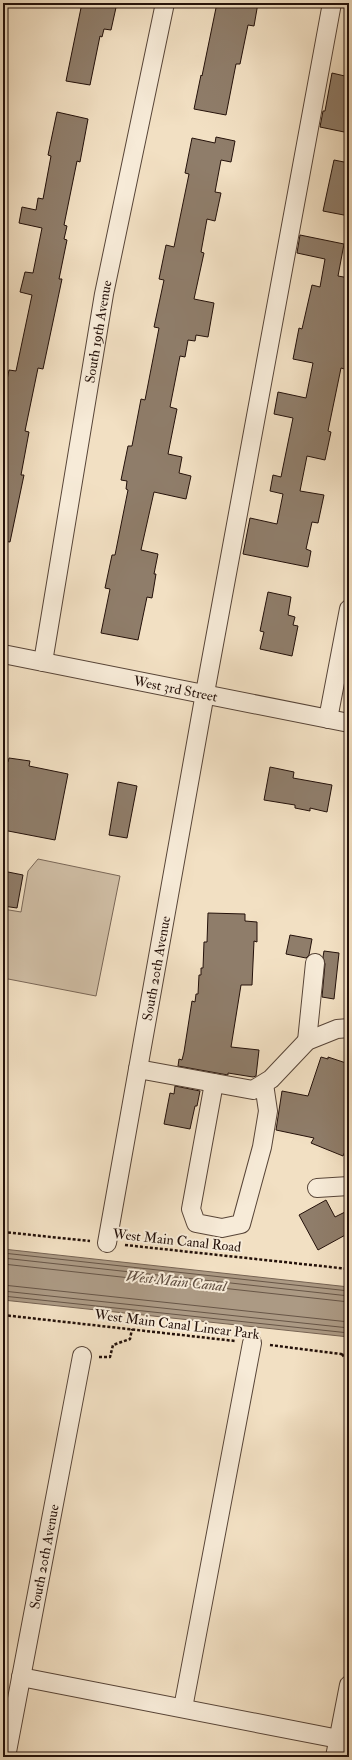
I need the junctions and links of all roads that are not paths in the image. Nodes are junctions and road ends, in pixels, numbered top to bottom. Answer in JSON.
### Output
{"nodes":[{"id":1,"x":165,"y":3,"type":"edge"},
{"id":2,"x":332,"y":3,"type":"edge"},
{"id":3,"x":349,"y":609,"type":"edge"},
{"id":4,"x":3,"y":654,"type":"edge"},
{"id":5,"x":43,"y":662,"type":"junction"},
{"id":6,"x":205,"y":693,"type":"junction"},
{"id":7,"x":328,"y":719,"type":"junction"},
{"id":8,"x":349,"y":723,"type":"edge"},
{"id":9,"x":315,"y":963,"type":"dead end"},
{"id":10,"x":349,"y":1028,"type":"edge"},
{"id":11,"x":306,"y":1041,"type":"junction"},
{"id":12,"x":138,"y":1069,"type":"junction"},
{"id":13,"x":214,"y":1083,"type":"junction"},
{"id":14,"x":264,"y":1084,"type":"junction"},
{"id":15,"x":349,"y":1186,"type":"edge"},
{"id":16,"x":317,"y":1188,"type":"dead end"},
{"id":17,"x":107,"y":1243,"type":"road end"},
{"id":18,"x":252,"y":1343,"type":"road end"},
{"id":19,"x":82,"y":1356,"type":"dead end"},
{"id":20,"x":21,"y":1677,"type":"junction"},
{"id":21,"x":349,"y":1685,"type":"edge"},
{"id":22,"x":183,"y":1708,"type":"junction"},
{"id":23,"x":344,"y":1740,"type":"edge"},
{"id":24,"x":6,"y":1757,"type":"edge"},
{"id":25,"x":335,"y":1757,"type":"edge"}],
"edges":[{"from":1,"to":5,"type":"street","name":"South 19th Avenue"},
{"from":2,"to":6,"type":"street","name":"South 20th Avenue"},
{"from":3,"to":7,"type":"street"},
{"from":4,"to":5,"type":"street","name":"West 3rd Street"},
{"from":5,"to":6,"type":"street","name":"West 3rd Street"},
{"from":6,"to":7,"type":"street","name":"West 3rd Street"},
{"from":6,"to":12,"type":"street","name":"South 20th Avenue"},
{"from":7,"to":8,"type":"street","name":"West 3rd Street"},
{"from":9,"to":11,"type":"street"},
{"from":10,"to":11,"type":"street"},
{"from":11,"to":14,"type":"street"},
{"from":12,"to":13,"type":"street"},
{"from":12,"to":17,"type":"street","name":"South 20th Avenue"},
{"from":13,"to":14,"type":"street"},
{"from":13,"to":14,"type":"street"},
{"from":15,"to":16,"type":"street"},
{"from":18,"to":22,"type":"street"},
{"from":19,"to":20,"type":"street","name":"South 20th Avenue"},
{"from":20,"to":22,"type":"street"},
{"from":20,"to":24,"type":"street","name":"South 20th Avenue"},
{"from":21,"to":23,"type":"street"},
{"from":22,"to":23,"type":"street"},
{"from":23,"to":25,"type":"street"}]}
